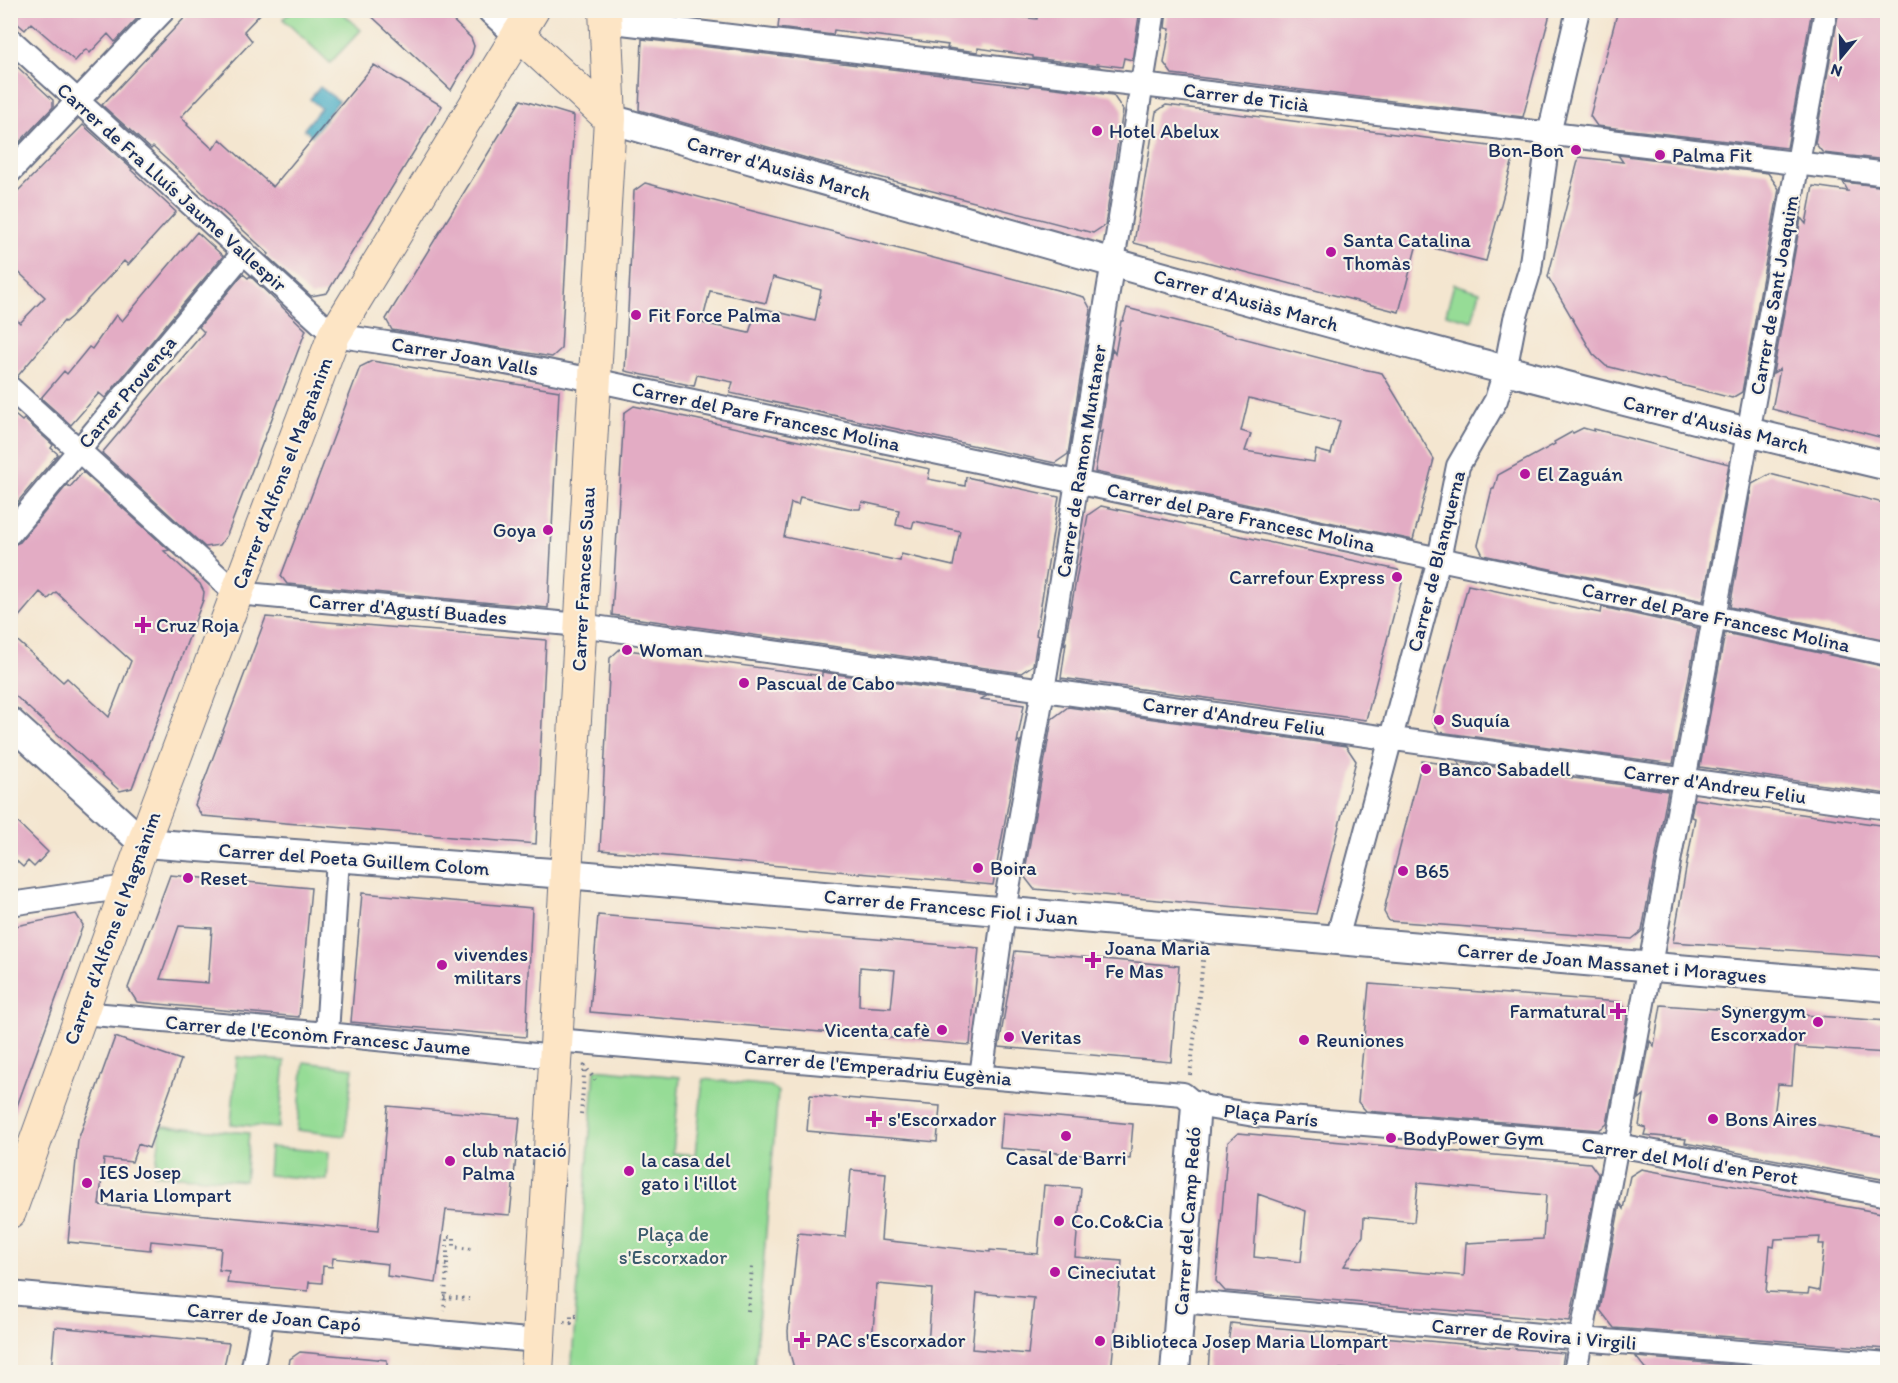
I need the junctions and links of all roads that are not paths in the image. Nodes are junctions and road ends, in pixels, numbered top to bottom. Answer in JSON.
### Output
{"nodes":[{"id":1,"x":164,"y":10,"type":"edge"},
{"id":2,"x":492,"y":10,"type":"edge"},
{"id":3,"x":1154,"y":10,"type":"edge"},
{"id":4,"x":1578,"y":10,"type":"edge"},
{"id":5,"x":1826,"y":10,"type":"edge"},
{"id":6,"x":605,"y":16,"type":"edge"},
{"id":7,"x":525,"y":22,"type":"edge"},
{"id":8,"x":10,"y":39,"type":"edge"},
{"id":9,"x":1142,"y":85,"type":"junction"},
{"id":10,"x":78,"y":100,"type":"junction"},
{"id":11,"x":610,"y":119,"type":"junction"},
{"id":12,"x":1549,"y":134,"type":"junction"},
{"id":13,"x":1798,"y":163,"type":"junction"},
{"id":14,"x":10,"y":172,"type":"edge"},
{"id":15,"x":1887,"y":174,"type":"edge"},
{"id":16,"x":244,"y":252,"type":"junction"},
{"id":17,"x":1113,"y":264,"type":"junction"},
{"id":18,"x":334,"y":335,"type":"junction"},
{"id":19,"x":1504,"y":371,"type":"junction"},
{"id":20,"x":594,"y":380,"type":"junction"},
{"id":21,"x":10,"y":388,"type":"edge"},
{"id":22,"x":1748,"y":433,"type":"junction"},
{"id":23,"x":79,"y":450,"type":"junction"},
{"id":24,"x":1887,"y":466,"type":"edge"},
{"id":25,"x":1077,"y":482,"type":"junction"},
{"id":26,"x":10,"y":533,"type":"edge"},
{"id":27,"x":1439,"y":559,"type":"junction"},
{"id":28,"x":236,"y":593,"type":"junction"},
{"id":29,"x":1714,"y":617,"type":"junction"},
{"id":30,"x":580,"y":625,"type":"junction"},
{"id":31,"x":1887,"y":654,"type":"edge"},
{"id":32,"x":1043,"y":690,"type":"junction"},
{"id":33,"x":10,"y":722,"type":"edge"},
{"id":34,"x":1391,"y":739,"type":"junction"},
{"id":35,"x":1685,"y":779,"type":"junction"},
{"id":36,"x":1887,"y":808,"type":"edge"},
{"id":37,"x":143,"y":843,"type":"junction"},
{"id":38,"x":338,"y":858,"type":"junction"},
{"id":39,"x":566,"y":874,"type":"junction"},
{"id":40,"x":127,"y":887,"type":"junction"},
{"id":41,"x":10,"y":904,"type":"edge"},
{"id":42,"x":1004,"y":911,"type":"junction"},
{"id":43,"x":1337,"y":939,"type":"junction"},
{"id":44,"x":1650,"y":966,"type":"junction"},
{"id":45,"x":1887,"y":987,"type":"edge"},
{"id":46,"x":81,"y":1013,"type":"junction"},
{"id":47,"x":327,"y":1034,"type":"junction"},
{"id":48,"x":565,"y":1052,"type":"junction"},
{"id":49,"x":981,"y":1076,"type":"junction"},
{"id":50,"x":1196,"y":1105,"type":"junction"},
{"id":51,"x":1347,"y":1123,"type":"joint"},
{"id":52,"x":1617,"y":1145,"type":"junction"},
{"id":53,"x":1887,"y":1195,"type":"edge"},
{"id":54,"x":11,"y":1210,"type":"edge"},
{"id":55,"x":10,"y":1293,"type":"edge"},
{"id":56,"x":1181,"y":1301,"type":"junction"},
{"id":57,"x":263,"y":1316,"type":"junction"},
{"id":58,"x":551,"y":1337,"type":"junction"},
{"id":59,"x":1581,"y":1340,"type":"junction"},
{"id":60,"x":1887,"y":1364,"type":"edge"},
{"id":61,"x":252,"y":1372,"type":"edge"},
{"id":62,"x":537,"y":1372,"type":"edge"},
{"id":63,"x":1175,"y":1372,"type":"edge"},
{"id":64,"x":1575,"y":1372,"type":"edge"}],
"edges":[{"from":1,"to":10,"type":"street"},
{"from":2,"to":7,"type":"street"},
{"from":3,"to":9,"type":"street","name":"Carrer de Ramon Muntaner"},
{"from":4,"to":12,"type":"street","name":"Carrer de Blanquerna"},
{"from":5,"to":13,"type":"street","name":"Carrer de Sant Joaquim"},
{"from":6,"to":9,"type":"street","name":"Carrer de Ticià"},
{"from":6,"to":11,"type":"main road","name":"Carrer Francesc Suau"},
{"from":7,"to":11,"type":"main road"},
{"from":7,"to":18,"type":"main road","name":"Carrer d'Alfons el Magnànim"},
{"from":8,"to":10,"type":"street","name":"Carrer de Fra Lluís Jaume Vallespir"},
{"from":9,"to":12,"type":"street","name":"Carrer de Ticià"},
{"from":9,"to":17,"type":"street","name":"Carrer de Ramon Muntaner"},
{"from":10,"to":14,"type":"street"},
{"from":10,"to":16,"type":"street","name":"Carrer de Fra Lluís Jaume Vallespir"},
{"from":11,"to":17,"type":"street","name":"Carrer d'Ausiàs March"},
{"from":11,"to":20,"type":"main road","name":"Carrer Francesc Suau"},
{"from":12,"to":13,"type":"street","name":"Carrer de Ticià"},
{"from":12,"to":19,"type":"street","name":"Carrer de Blanquerna"},
{"from":13,"to":15,"type":"street","name":"Carrer de Ticià"},
{"from":13,"to":22,"type":"street","name":"Carrer de Sant Joaquim"},
{"from":16,"to":18,"type":"street","name":"Carrer de Fra Lluís Jaume Vallespir"},
{"from":16,"to":23,"type":"street","name":"Carrer Provença"},
{"from":17,"to":19,"type":"street","name":"Carrer d'Ausiàs March"},
{"from":17,"to":25,"type":"street","name":"Carrer de Ramon Muntaner"},
{"from":18,"to":20,"type":"street","name":"Carrer Joan Valls"},
{"from":18,"to":28,"type":"main road","name":"Carrer d'Alfons el Magnànim"},
{"from":19,"to":22,"type":"street","name":"Carrer d'Ausiàs March"},
{"from":19,"to":27,"type":"street","name":"Carrer de Blanquerna"},
{"from":20,"to":25,"type":"street","name":"Carrer del Pare Francesc Molina"},
{"from":20,"to":30,"type":"main road","name":"Carrer Francesc Suau"},
{"from":21,"to":23,"type":"street"},
{"from":22,"to":24,"type":"street","name":"Carrer d'Ausiàs March"},
{"from":22,"to":29,"type":"street","name":"Carrer de Sant Joaquim"},
{"from":23,"to":26,"type":"street","name":"Carrer Provença"},
{"from":23,"to":28,"type":"street"},
{"from":25,"to":27,"type":"street","name":"Carrer del Pare Francesc Molina"},
{"from":25,"to":32,"type":"street","name":"Carrer de Ramon Muntaner"},
{"from":27,"to":29,"type":"street","name":"Carrer del Pare Francesc Molina"},
{"from":27,"to":34,"type":"street","name":"Carrer de Blanquerna"},
{"from":28,"to":30,"type":"street","name":"Carrer d'Agustí Buades"},
{"from":28,"to":37,"type":"main road","name":"Carrer d'Alfons el Magnànim"},
{"from":29,"to":31,"type":"street","name":"Carrer del Pare Francesc Molina"},
{"from":29,"to":35,"type":"street","name":"Carrer de Sant Joaquim"},
{"from":30,"to":32,"type":"street","name":"Carrer d'Andreu Feliu"},
{"from":30,"to":39,"type":"main road","name":"Carrer Francesc Suau"},
{"from":32,"to":34,"type":"street","name":"Carrer d'Andreu Feliu"},
{"from":32,"to":42,"type":"street","name":"Carrer de Ramon Muntaner"},
{"from":33,"to":37,"type":"street"},
{"from":34,"to":35,"type":"street","name":"Carrer d'Andreu Feliu"},
{"from":34,"to":43,"type":"street","name":"Carrer de Blanquerna"},
{"from":35,"to":36,"type":"street","name":"Carrer d'Andreu Feliu"},
{"from":35,"to":44,"type":"street","name":"Carrer de Sant Joaquim"},
{"from":37,"to":38,"type":"street","name":"Carrer del Poeta Guillem Colom"},
{"from":37,"to":40,"type":"main road","name":"Carrer d'Alfons el Magnànim"},
{"from":38,"to":39,"type":"street","name":"Carrer del Poeta Guillem Colom"},
{"from":38,"to":47,"type":"street"},
{"from":39,"to":42,"type":"street","name":"Carrer de Francesc Fiol i Juan"},
{"from":39,"to":48,"type":"main road","name":"Carrer Francesc Suau"},
{"from":40,"to":41,"type":"street"},
{"from":40,"to":46,"type":"main road","name":"Carrer d'Alfons el Magnànim"},
{"from":42,"to":43,"type":"street","name":"Carrer de Francesc Fiol i Juan"},
{"from":42,"to":49,"type":"street"},
{"from":43,"to":44,"type":"street","name":"Carrer de Joan Massanet i Moragues"},
{"from":44,"to":45,"type":"street","name":"Carrer de Joan Massanet i Moragues"},
{"from":44,"to":52,"type":"street","name":"Carrer de Sant Joaquim"},
{"from":46,"to":47,"type":"street","name":"Carrer de l'Econòm Francesc Jaume"},
{"from":46,"to":54,"type":"main road","name":"Carrer d'Alfons el Magnànim"},
{"from":47,"to":48,"type":"street","name":"Carrer de l'Econòm Francesc Jaume"},
{"from":48,"to":49,"type":"street","name":"Carrer de l'Emperadriu Eugènia"},
{"from":48,"to":58,"type":"main road","name":"Carrer Francesc Suau"},
{"from":49,"to":50,"type":"street","name":"Carrer de l'Emperadriu Eugènia"},
{"from":50,"to":51,"type":"street","name":"Plaça París"},
{"from":50,"to":56,"type":"street","name":"Carrer del Camp Redó"},
{"from":51,"to":52,"type":"street","name":"Carrer del Molí d'en Perot"},
{"from":52,"to":53,"type":"street","name":"Carrer del Molí d'en Perot"},
{"from":52,"to":59,"type":"street","name":"Carrer de Sant Joaquim"},
{"from":55,"to":57,"type":"street","name":"Carrer de Joan Capó"},
{"from":56,"to":59,"type":"street","name":"Carrer de Rovira i Virgili"},
{"from":56,"to":63,"type":"street","name":"Carrer del Camp Redó"},
{"from":57,"to":58,"type":"street","name":"Carrer de Joan Capó"},
{"from":57,"to":61,"type":"street"},
{"from":58,"to":62,"type":"main road","name":"Carrer Francesc Suau"},
{"from":59,"to":60,"type":"street","name":"Carrer de Rovira i Virgili"},
{"from":59,"to":64,"type":"street","name":"Carrer de Sant Joaquim"}]}
